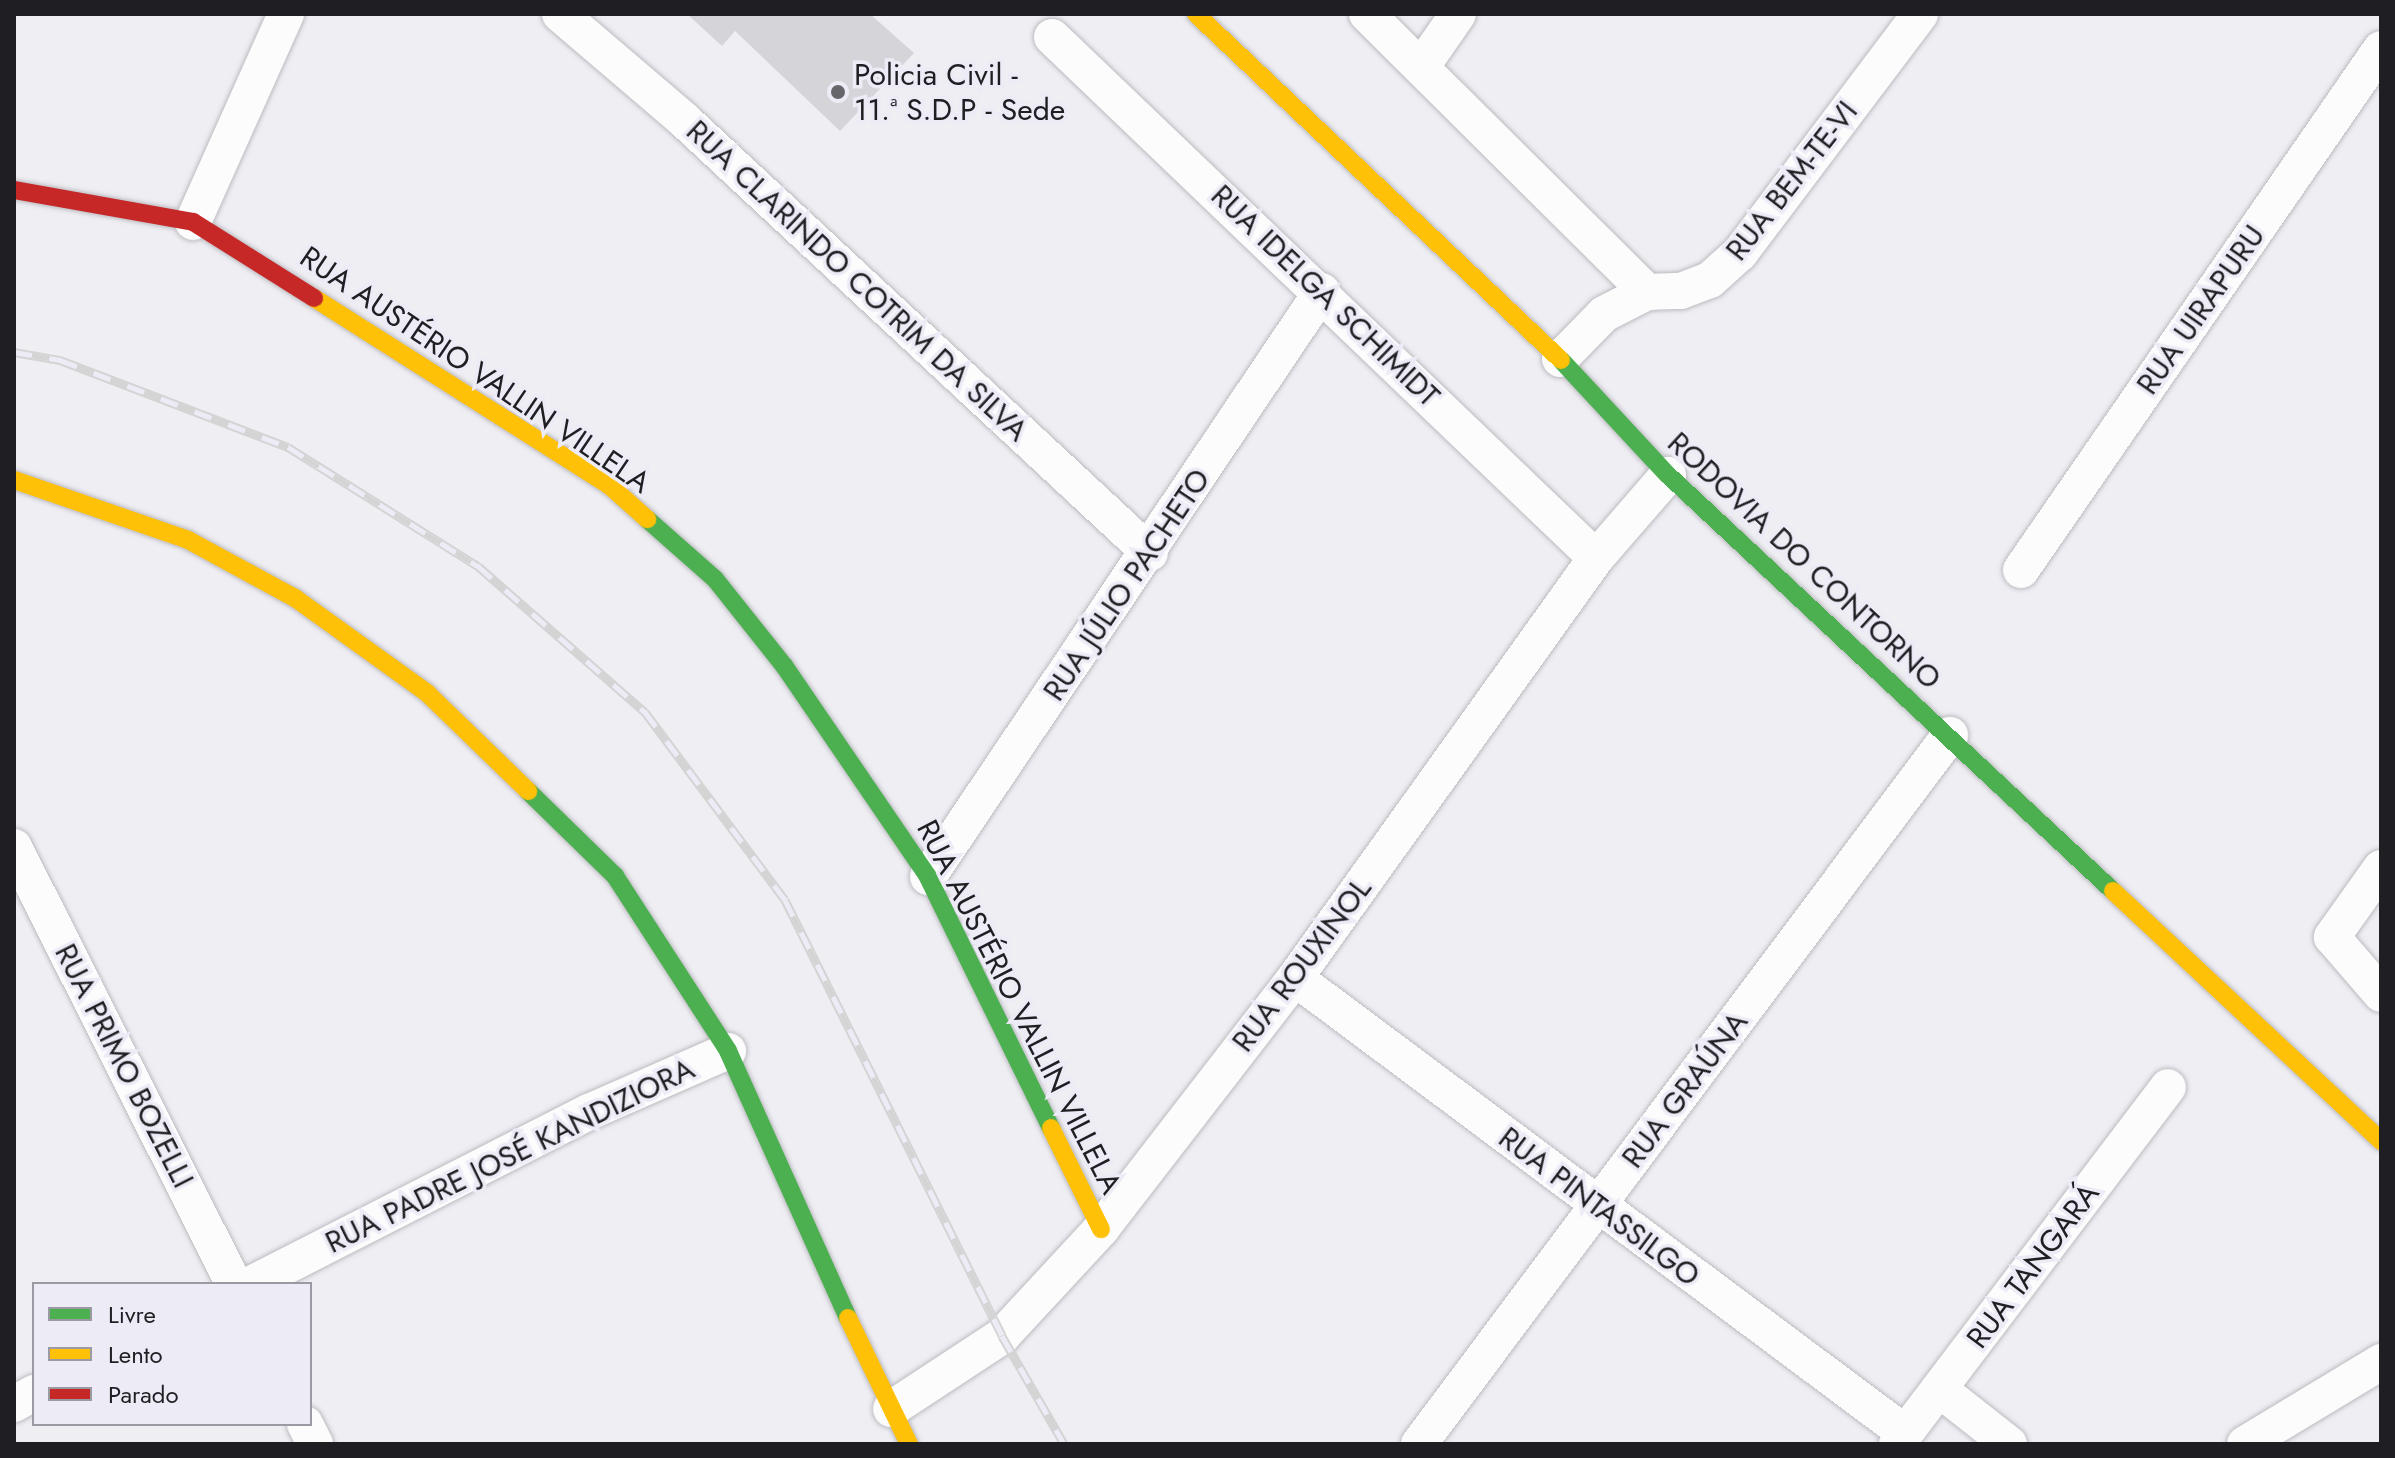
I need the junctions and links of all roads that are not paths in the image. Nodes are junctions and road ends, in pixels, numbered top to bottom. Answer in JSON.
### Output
{"nodes":[{"id":1,"x":286,"y":14,"type":"edge"},
{"id":2,"x":560,"y":14,"type":"edge"},
{"id":3,"x":1196,"y":14,"type":"edge"},
{"id":4,"x":1367,"y":14,"type":"edge"},
{"id":5,"x":1458,"y":14,"type":"edge"},
{"id":6,"x":1920,"y":14,"type":"edge"},
{"id":7,"x":1052,"y":37,"type":"dead end"},
{"id":8,"x":2381,"y":49,"type":"edge"},
{"id":9,"x":1422,"y":66,"type":"junction"},
{"id":10,"x":14,"y":190,"type":"edge"},
{"id":11,"x":193,"y":222,"type":"junction"},
{"id":12,"x":1322,"y":291,"type":"junction"},
{"id":13,"x":1647,"y":292,"type":"junction"},
{"id":14,"x":1560,"y":359,"type":"junction"},
{"id":15,"x":1668,"y":475,"type":"junction"},
{"id":16,"x":14,"y":480,"type":"edge"},
{"id":17,"x":1150,"y":553,"type":"junction"},
{"id":18,"x":1596,"y":558,"type":"junction"},
{"id":19,"x":2021,"y":570,"type":"dead end"},
{"id":20,"x":1950,"y":735,"type":"junction"},
{"id":21,"x":14,"y":847,"type":"edge"},
{"id":22,"x":2381,"y":868,"type":"edge"},
{"id":23,"x":928,"y":877,"type":"junction"},
{"id":24,"x":1295,"y":978,"type":"junction"},
{"id":25,"x":2381,"y":994,"type":"edge"},
{"id":26,"x":728,"y":1051,"type":"junction"},
{"id":27,"x":2168,"y":1087,"type":"dead end"},
{"id":28,"x":2381,"y":1141,"type":"edge"},
{"id":29,"x":1597,"y":1207,"type":"junction"},
{"id":30,"x":1101,"y":1229,"type":"junction"},
{"id":31,"x":233,"y":1282,"type":"edge"},
{"id":32,"x":255,"y":1282,"type":"edge"},
{"id":33,"x":2381,"y":1362,"type":"edge"},
{"id":34,"x":1939,"y":1389,"type":"junction"},
{"id":35,"x":32,"y":1394,"type":"edge"},
{"id":36,"x":14,"y":1404,"type":"edge"},
{"id":37,"x":891,"y":1409,"type":"junction"},
{"id":38,"x":306,"y":1426,"type":"edge"},
{"id":39,"x":1901,"y":1438,"type":"edge"},
{"id":40,"x":315,"y":1444,"type":"edge"},
{"id":41,"x":909,"y":1444,"type":"edge"},
{"id":42,"x":1419,"y":1444,"type":"edge"},
{"id":43,"x":2009,"y":1444,"type":"edge"},
{"id":44,"x":2245,"y":1444,"type":"edge"}],
"edges":[{"from":1,"to":11,"type":"street"},
{"from":2,"to":17,"type":"street","name":"RUA CLARINDO COTRIM DA SILVA"},
{"from":3,"to":14,"type":"street","name":"RODOVIA DO CONTORNO"},
{"from":4,"to":9,"type":"street"},
{"from":5,"to":9,"type":"street"},
{"from":6,"to":13,"type":"street","name":"RUA BEM-TE-VI"},
{"from":7,"to":12,"type":"street","name":"RUA IDELGA SCHIMIDT"},
{"from":8,"to":19,"type":"street","name":"RUA UIRAPURU"},
{"from":9,"to":13,"type":"street"},
{"from":10,"to":11,"type":"street","name":"RUA AUSTÉRIO VALLIN VILLELA"},
{"from":11,"to":23,"type":"street","name":"RUA AUSTÉRIO VALLIN VILLELA"},
{"from":12,"to":17,"type":"street","name":"RUA JÚLIO PACHETO"},
{"from":12,"to":18,"type":"street","name":"RUA IDELGA SCHIMIDT"},
{"from":13,"to":14,"type":"street","name":"RUA BEM-TE-VI"},
{"from":14,"to":15,"type":"street","name":"RODOVIA DO CONTORNO"},
{"from":15,"to":18,"type":"street","name":"RUA ROUXINOL"},
{"from":15,"to":20,"type":"street","name":"RODOVIA DO CONTORNO"},
{"from":16,"to":26,"type":"street"},
{"from":17,"to":23,"type":"street","name":"RUA JÚLIO PACHETO"},
{"from":18,"to":24,"type":"street","name":"RUA ROUXINOL"},
{"from":20,"to":28,"type":"street","name":"RODOVIA DO CONTORNO"},
{"from":20,"to":29,"type":"street","name":"RUA GRAÚNA"},
{"from":21,"to":31,"type":"street","name":"RUA PRIMO BOZELLI"},
{"from":22,"to":25,"type":"street"},
{"from":23,"to":30,"type":"street","name":"RUA AUSTÉRIO VALLIN VILLELA"},
{"from":24,"to":29,"type":"street","name":"RUA PINTASSILGO"},
{"from":24,"to":30,"type":"street","name":"RUA ROUXINOL"},
{"from":26,"to":32,"type":"street","name":"RUA PADRE JOSÉ KANDIZIORA"},
{"from":26,"to":37,"type":"street"},
{"from":27,"to":34,"type":"street","name":"RUA TANGARÁ"},
{"from":29,"to":39,"type":"street","name":"RUA PINTASSILGO"},
{"from":29,"to":42,"type":"street","name":"RUA GRAÚNA"},
{"from":30,"to":37,"type":"street","name":"RUA ROUXINOL"},
{"from":33,"to":44,"type":"street"},
{"from":34,"to":39,"type":"street","name":"RUA TANGARÁ"},
{"from":34,"to":43,"type":"street"},
{"from":35,"to":36,"type":"street"},
{"from":37,"to":41,"type":"street"},
{"from":38,"to":40,"type":"street"}]}
